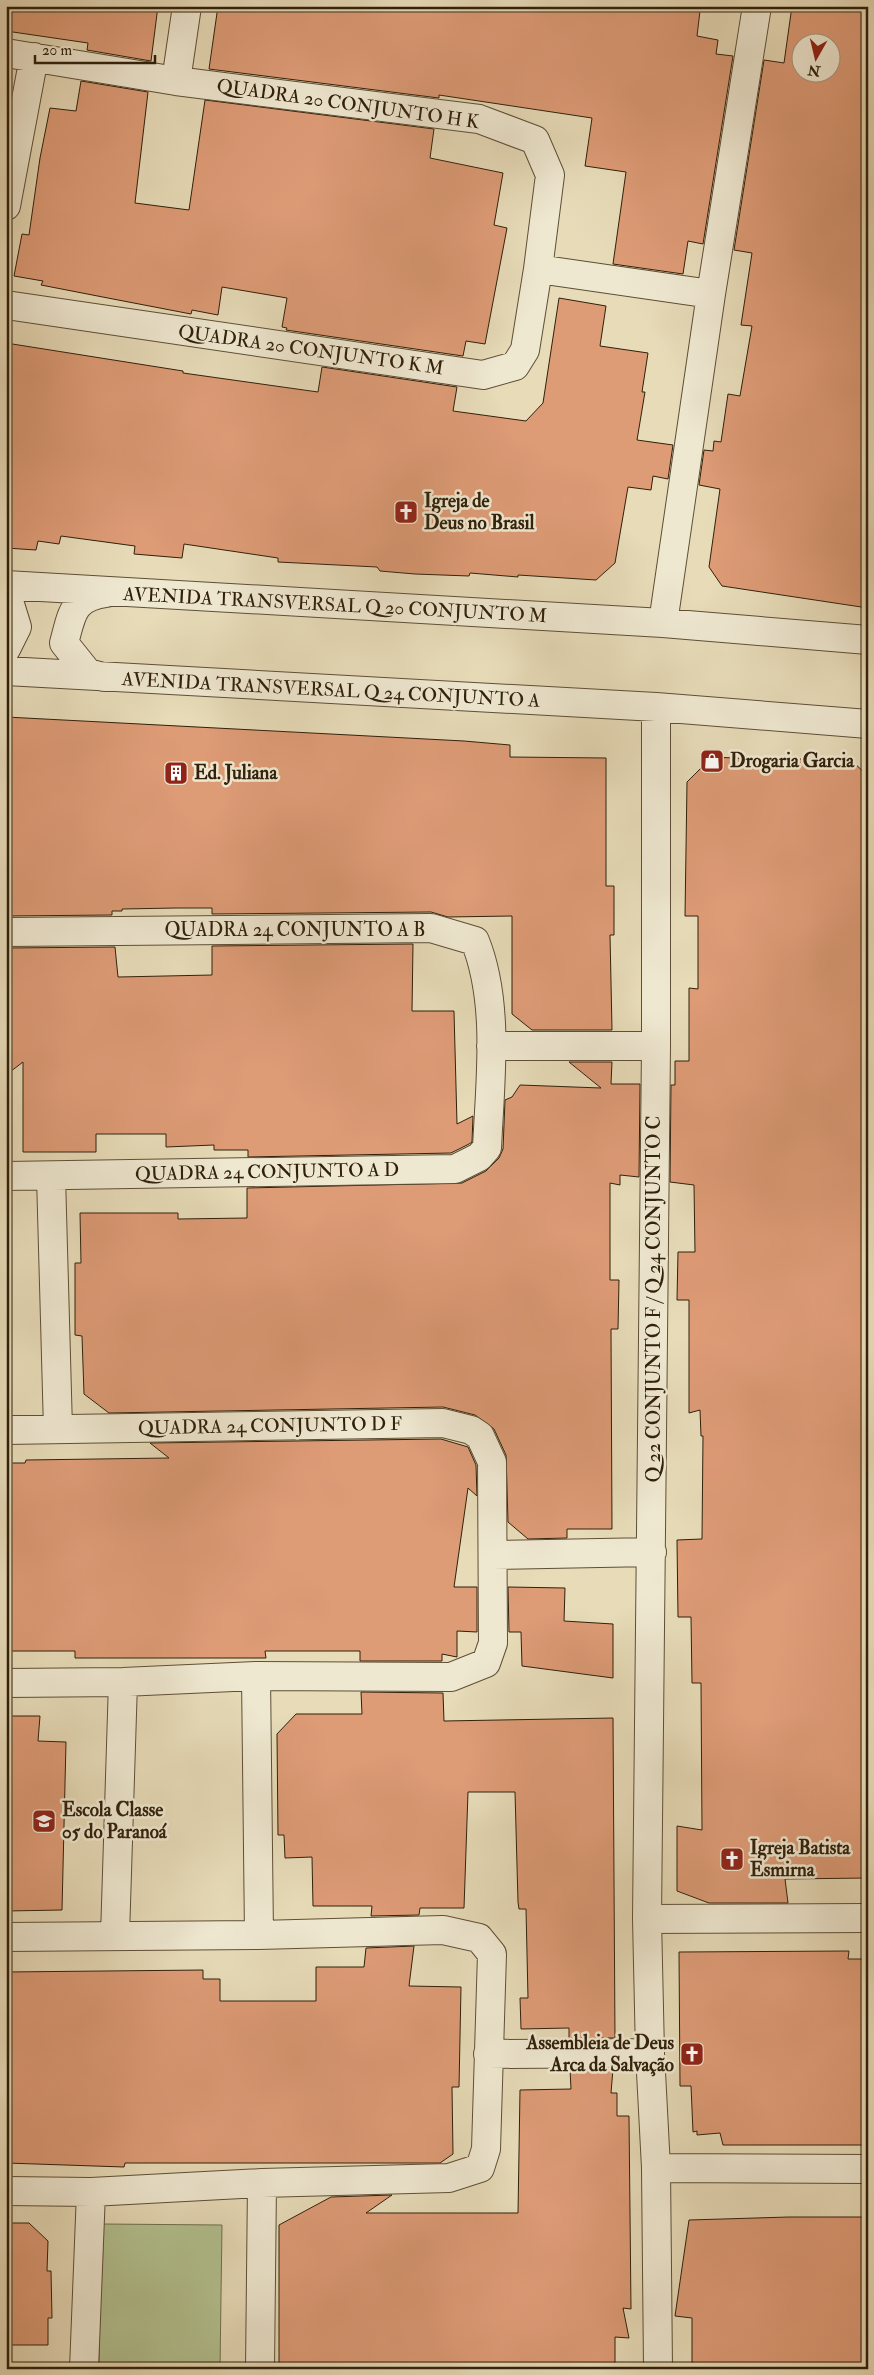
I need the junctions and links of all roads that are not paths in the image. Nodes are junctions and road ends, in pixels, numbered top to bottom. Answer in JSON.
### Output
{"nodes":[{"id":1,"x":187,"y":6,"type":"edge"},
{"id":2,"x":756,"y":6,"type":"edge"},
{"id":3,"x":6,"y":53,"type":"edge"},
{"id":4,"x":34,"y":57,"type":"junction"},
{"id":5,"x":176,"y":81,"type":"junction"},
{"id":6,"x":6,"y":206,"type":"edge"},
{"id":7,"x":538,"y":269,"type":"junction"},
{"id":8,"x":711,"y":294,"type":"junction"},
{"id":9,"x":6,"y":305,"type":"edge"},
{"id":10,"x":6,"y":585,"type":"edge"},
{"id":11,"x":110,"y":593,"type":"junction"},
{"id":12,"x":6,"y":598,"type":"edge"},
{"id":13,"x":663,"y":623,"type":"junction"},
{"id":14,"x":868,"y":640,"type":"edge"},
{"id":15,"x":6,"y":649,"type":"edge"},
{"id":16,"x":6,"y":671,"type":"edge"},
{"id":17,"x":106,"y":678,"type":"junction"},
{"id":18,"x":656,"y":707,"type":"junction"},
{"id":19,"x":868,"y":724,"type":"edge"},
{"id":20,"x":6,"y":932,"type":"edge"},
{"id":21,"x":491,"y":1046,"type":"junction"},
{"id":22,"x":656,"y":1046,"type":"junction"},
{"id":23,"x":6,"y":1176,"type":"edge"},
{"id":24,"x":52,"y":1176,"type":"junction"},
{"id":25,"x":58,"y":1429,"type":"junction"},
{"id":26,"x":6,"y":1430,"type":"edge"},
{"id":27,"x":652,"y":1552,"type":"junction"},
{"id":28,"x":494,"y":1555,"type":"junction"},
{"id":29,"x":256,"y":1676,"type":"junction"},
{"id":30,"x":123,"y":1682,"type":"junction"},
{"id":31,"x":6,"y":1683,"type":"edge"},
{"id":32,"x":868,"y":1918,"type":"edge"},
{"id":33,"x":648,"y":1919,"type":"junction"},
{"id":34,"x":259,"y":1935,"type":"junction"},
{"id":35,"x":115,"y":1936,"type":"junction"},
{"id":36,"x":6,"y":1937,"type":"edge"},
{"id":37,"x":650,"y":2053,"type":"junction"},
{"id":38,"x":488,"y":2054,"type":"junction"},
{"id":39,"x":656,"y":2168,"type":"junction"},
{"id":40,"x":868,"y":2170,"type":"edge"},
{"id":41,"x":262,"y":2183,"type":"junction"},
{"id":42,"x":6,"y":2191,"type":"edge"},
{"id":43,"x":91,"y":2192,"type":"junction"},
{"id":44,"x":84,"y":2369,"type":"edge"},
{"id":45,"x":260,"y":2369,"type":"edge"},
{"id":46,"x":658,"y":2369,"type":"edge"}],
"edges":[{"from":1,"to":5,"type":"street"},
{"from":2,"to":8,"type":"street"},
{"from":3,"to":4,"type":"street","name":"QUADRA 20 CONJUNTO H K"},
{"from":4,"to":5,"type":"street","name":"QUADRA 20 CONJUNTO H K"},
{"from":4,"to":6,"type":"street"},
{"from":5,"to":7,"type":"street","name":"QUADRA 20 CONJUNTO H K"},
{"from":7,"to":8,"type":"street"},
{"from":7,"to":9,"type":"street","name":"QUADRA 20 CONJUNTO K M"},
{"from":8,"to":13,"type":"street"},
{"from":10,"to":11,"type":"street","name":"AVENIDA TRANSVERSAL Q 20 CONJUNTO M"},
{"from":11,"to":13,"type":"street","name":"AVENIDA TRANSVERSAL Q 20 CONJUNTO M"},
{"from":11,"to":17,"type":"street"},
{"from":12,"to":15,"type":"street"},
{"from":13,"to":14,"type":"street","name":"AVENIDA TRANSVERSAL Q 20 CONJUNTO M"},
{"from":16,"to":17,"type":"street","name":"AVENIDA TRANSVERSAL Q 24 CONJUNTO A"},
{"from":17,"to":18,"type":"street","name":"AVENIDA TRANSVERSAL Q 24 CONJUNTO A"},
{"from":18,"to":19,"type":"street","name":"AVENIDA TRANSVERSAL Q 24 CONJUNTO A"},
{"from":18,"to":22,"type":"street","name":"Q 22 CONJUNTO F / Q 24 CONJUNTO C"},
{"from":20,"to":21,"type":"street","name":"QUADRA 24 CONJUNTO A B"},
{"from":21,"to":22,"type":"street"},
{"from":21,"to":24,"type":"street","name":"QUADRA 24 CONJUNTO A D"},
{"from":22,"to":27,"type":"street","name":"Q 22 CONJUNTO F / Q 24 CONJUNTO C"},
{"from":23,"to":24,"type":"street","name":"QUADRA 24 CONJUNTO A D"},
{"from":24,"to":25,"type":"street"},
{"from":25,"to":26,"type":"street","name":"QUADRA 24 CONJUNTO D F"},
{"from":25,"to":28,"type":"street","name":"QUADRA 24 CONJUNTO D F"},
{"from":27,"to":28,"type":"street"},
{"from":27,"to":33,"type":"street","name":"Q 22 CONJUNTO F / Q 24 CONJUNTO C"},
{"from":28,"to":29,"type":"street"},
{"from":29,"to":30,"type":"street"},
{"from":29,"to":34,"type":"street"},
{"from":30,"to":31,"type":"street"},
{"from":30,"to":35,"type":"street"},
{"from":32,"to":33,"type":"street"},
{"from":33,"to":37,"type":"street","name":"Q 22 CONJUNTO F / Q 24 CONJUNTO C"},
{"from":34,"to":35,"type":"street"},
{"from":34,"to":38,"type":"street"},
{"from":35,"to":36,"type":"street"},
{"from":37,"to":38,"type":"street"},
{"from":37,"to":39,"type":"street","name":"Q 22 CONJUNTO F / Q 24 CONJUNTO C"},
{"from":38,"to":41,"type":"street"},
{"from":39,"to":40,"type":"street"},
{"from":39,"to":46,"type":"street","name":"Q 22 CONJUNTO F / Q 24 CONJUNTO C"},
{"from":41,"to":43,"type":"street"},
{"from":41,"to":45,"type":"street"},
{"from":42,"to":43,"type":"street"},
{"from":43,"to":44,"type":"street"}]}
